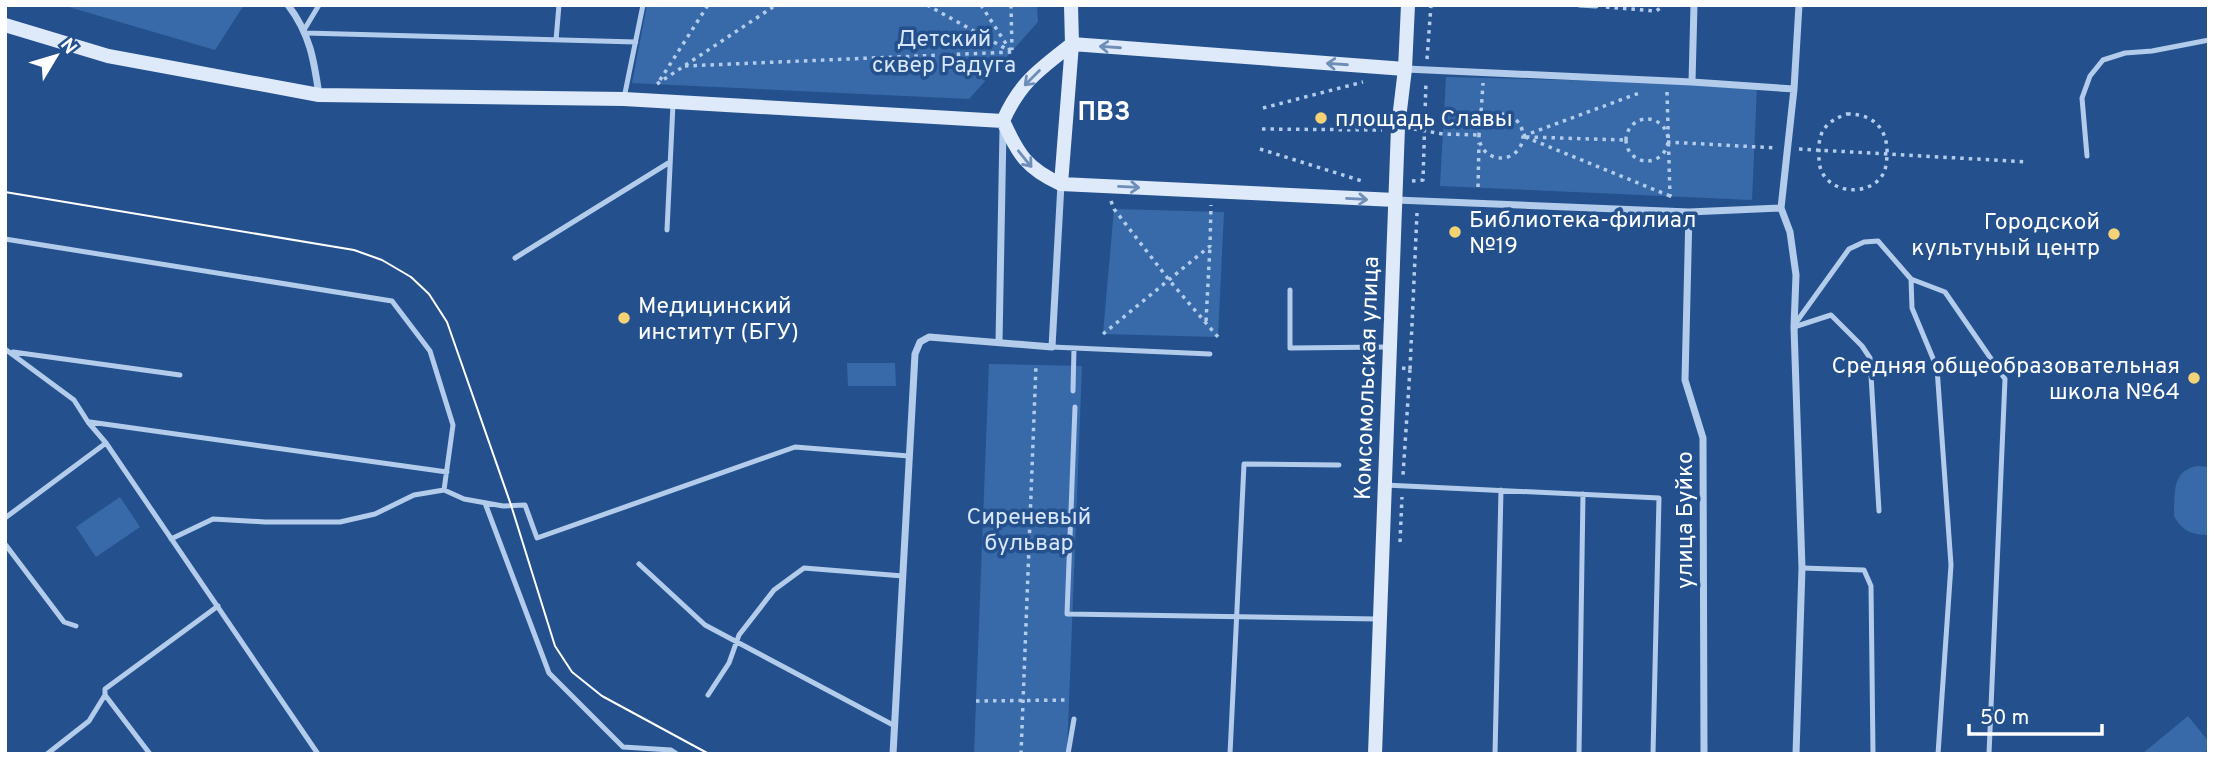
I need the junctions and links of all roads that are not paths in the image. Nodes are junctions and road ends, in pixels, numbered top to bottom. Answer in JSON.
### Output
{"nodes":[{"id":1,"x":288,"y":5,"type":"edge"},
{"id":2,"x":319,"y":5,"type":"edge"},
{"id":3,"x":559,"y":5,"type":"edge"},
{"id":4,"x":643,"y":5,"type":"edge"},
{"id":5,"x":1071,"y":5,"type":"edge"},
{"id":6,"x":1408,"y":5,"type":"edge"},
{"id":7,"x":1579,"y":5,"type":"edge"},
{"id":8,"x":1694,"y":5,"type":"edge"},
{"id":9,"x":1799,"y":5,"type":"edge"},
{"id":10,"x":1596,"y":6,"type":"edge"},
{"id":11,"x":5,"y":25,"type":"edge"},
{"id":12,"x":304,"y":32,"type":"junction"},
{"id":13,"x":556,"y":40,"type":"junction"},
{"id":14,"x":2209,"y":40,"type":"edge"},
{"id":15,"x":636,"y":42,"type":"junction"},
{"id":16,"x":1072,"y":44,"type":"junction"},
{"id":17,"x":1405,"y":69,"type":"junction"},
{"id":18,"x":1692,"y":82,"type":"junction"},
{"id":19,"x":1794,"y":89,"type":"junction"},
{"id":20,"x":319,"y":95,"type":"junction"},
{"id":21,"x":624,"y":99,"type":"junction"},
{"id":22,"x":673,"y":102,"type":"junction"},
{"id":23,"x":1003,"y":121,"type":"junction"},
{"id":24,"x":2087,"y":156,"type":"dead end"},
{"id":25,"x":670,"y":162,"type":"junction"},
{"id":26,"x":1061,"y":184,"type":"junction"},
{"id":27,"x":1395,"y":200,"type":"junction"},
{"id":28,"x":1781,"y":208,"type":"junction"},
{"id":29,"x":1689,"y":212,"type":"junction"},
{"id":30,"x":667,"y":230,"type":"dead end"},
{"id":31,"x":5,"y":239,"type":"edge"},
{"id":32,"x":515,"y":258,"type":"dead end"},
{"id":33,"x":1911,"y":279,"type":"junction"},
{"id":34,"x":1290,"y":290,"type":"dead end"},
{"id":35,"x":1794,"y":327,"type":"junction"},
{"id":36,"x":999,"y":342,"type":"junction"},
{"id":37,"x":1052,"y":347,"type":"junction"},
{"id":38,"x":1390,"y":347,"type":"junction"},
{"id":39,"x":1074,"y":348,"type":"junction"},
{"id":40,"x":8,"y":350,"type":"edge"},
{"id":41,"x":1210,"y":354,"type":"dead end"},
{"id":42,"x":180,"y":375,"type":"dead end"},
{"id":43,"x":1073,"y":391,"type":"dead end"},
{"id":44,"x":1074,"y":407,"type":"dead end"},
{"id":45,"x":88,"y":422,"type":"junction"},
{"id":46,"x":106,"y":443,"type":"junction"},
{"id":47,"x":909,"y":456,"type":"junction"},
{"id":48,"x":1339,"y":465,"type":"dead end"},
{"id":49,"x":447,"y":472,"type":"junction"},
{"id":50,"x":1385,"y":485,"type":"junction"},
{"id":51,"x":444,"y":490,"type":"junction"},
{"id":52,"x":1501,"y":490,"type":"junction"},
{"id":53,"x":1583,"y":494,"type":"junction"},
{"id":54,"x":485,"y":503,"type":"junction"},
{"id":55,"x":1880,"y":511,"type":"dead end"},
{"id":56,"x":5,"y":518,"type":"edge"},
{"id":57,"x":172,"y":538,"type":"junction"},
{"id":58,"x":5,"y":544,"type":"edge"},
{"id":59,"x":639,"y":564,"type":"dead end"},
{"id":60,"x":1802,"y":568,"type":"junction"},
{"id":61,"x":903,"y":576,"type":"junction"},
{"id":62,"x":218,"y":606,"type":"junction"},
{"id":63,"x":1236,"y":616,"type":"junction"},
{"id":64,"x":1380,"y":619,"type":"junction"},
{"id":65,"x":76,"y":626,"type":"dead end"},
{"id":66,"x":737,"y":642,"type":"junction"},
{"id":67,"x":105,"y":695,"type":"junction"},
{"id":68,"x":708,"y":695,"type":"dead end"},
{"id":69,"x":1074,"y":719,"type":"dead end"},
{"id":70,"x":895,"y":726,"type":"junction"},
{"id":71,"x":47,"y":754,"type":"edge"},
{"id":72,"x":150,"y":754,"type":"edge"},
{"id":73,"x":318,"y":754,"type":"edge"},
{"id":74,"x":677,"y":754,"type":"edge"},
{"id":75,"x":893,"y":754,"type":"edge"},
{"id":76,"x":1068,"y":754,"type":"edge"},
{"id":77,"x":1230,"y":754,"type":"edge"},
{"id":78,"x":1375,"y":754,"type":"edge"},
{"id":79,"x":1495,"y":754,"type":"edge"},
{"id":80,"x":1579,"y":754,"type":"edge"},
{"id":81,"x":1653,"y":754,"type":"edge"},
{"id":82,"x":1704,"y":754,"type":"edge"},
{"id":83,"x":1796,"y":754,"type":"edge"},
{"id":84,"x":1873,"y":754,"type":"edge"},
{"id":85,"x":1938,"y":754,"type":"edge"},
{"id":86,"x":1989,"y":754,"type":"edge"}],
"edges":[{"from":1,"to":12,"type":"street"},
{"from":2,"to":12,"type":"lane"},
{"from":3,"to":13,"type":"lane"},
{"from":4,"to":15,"type":"lane"},
{"from":5,"to":16,"type":"street"},
{"from":6,"to":17,"type":"street","name":"Комсомольская улица"},
{"from":7,"to":10,"type":"lane"},
{"from":8,"to":18,"type":"street"},
{"from":9,"to":19,"type":"street"},
{"from":11,"to":20,"type":"street"},
{"from":12,"to":13,"type":"lane"},
{"from":12,"to":20,"type":"street"},
{"from":13,"to":15,"type":"lane"},
{"from":14,"to":24,"type":"lane"},
{"from":15,"to":21,"type":"lane"},
{"from":17,"to":16,"type":"street","one_way":true},
{"from":16,"to":23,"type":"street","one_way":true},
{"from":16,"to":26,"type":"street"},
{"from":17,"to":18,"type":"street"},
{"from":17,"to":27,"type":"street","name":"Комсомольская улица"},
{"from":18,"to":19,"type":"street"},
{"from":19,"to":28,"type":"street"},
{"from":20,"to":21,"type":"street"},
{"from":21,"to":22,"type":"street"},
{"from":22,"to":23,"type":"street"},
{"from":22,"to":25,"type":"lane"},
{"from":23,"to":26,"type":"street","one_way":true},
{"from":23,"to":36,"type":"street"},
{"from":25,"to":30,"type":"lane"},
{"from":25,"to":32,"type":"lane"},
{"from":26,"to":27,"type":"street","one_way":true},
{"from":26,"to":37,"type":"street"},
{"from":27,"to":29,"type":"street"},
{"from":27,"to":38,"type":"street","name":"Комсомольская улица"},
{"from":28,"to":29,"type":"street"},
{"from":28,"to":35,"type":"street"},
{"from":29,"to":82,"type":"street","name":"улица Буйко"},
{"from":31,"to":49,"type":"lane"},
{"from":33,"to":35,"type":"lane"},
{"from":33,"to":85,"type":"lane"},
{"from":33,"to":86,"type":"lane"},
{"from":34,"to":38,"type":"lane"},
{"from":35,"to":55,"type":"lane"},
{"from":35,"to":60,"type":"street"},
{"from":36,"to":37,"type":"street"},
{"from":36,"to":47,"type":"street"},
{"from":37,"to":39,"type":"lane"},
{"from":38,"to":50,"type":"street","name":"Комсомольская улица"},
{"from":39,"to":41,"type":"lane"},
{"from":39,"to":43,"type":"lane"},
{"from":40,"to":42,"type":"lane"},
{"from":40,"to":45,"type":"lane"},
{"from":44,"to":63,"type":"lane"},
{"from":45,"to":46,"type":"lane"},
{"from":45,"to":49,"type":"lane"},
{"from":46,"to":56,"type":"lane"},
{"from":46,"to":57,"type":"lane"},
{"from":47,"to":54,"type":"lane"},
{"from":47,"to":61,"type":"street"},
{"from":48,"to":63,"type":"lane"},
{"from":49,"to":51,"type":"lane"},
{"from":50,"to":52,"type":"lane"},
{"from":50,"to":64,"type":"street","name":"Комсомольская улица"},
{"from":51,"to":54,"type":"lane"},
{"from":51,"to":57,"type":"lane"},
{"from":52,"to":53,"type":"lane"},
{"from":52,"to":79,"type":"lane"},
{"from":53,"to":80,"type":"lane"},
{"from":53,"to":81,"type":"lane"},
{"from":54,"to":74,"type":"lane"},
{"from":57,"to":62,"type":"lane"},
{"from":58,"to":65,"type":"lane"},
{"from":59,"to":66,"type":"lane"},
{"from":60,"to":83,"type":"street"},
{"from":60,"to":84,"type":"lane"},
{"from":61,"to":66,"type":"lane"},
{"from":61,"to":70,"type":"street"},
{"from":62,"to":67,"type":"lane"},
{"from":62,"to":73,"type":"lane"},
{"from":63,"to":64,"type":"lane"},
{"from":63,"to":77,"type":"lane"},
{"from":64,"to":78,"type":"street","name":"Комсомольская улица"},
{"from":66,"to":68,"type":"lane"},
{"from":66,"to":70,"type":"lane"},
{"from":67,"to":71,"type":"lane"},
{"from":67,"to":72,"type":"lane"},
{"from":69,"to":76,"type":"lane"},
{"from":70,"to":75,"type":"street"}]}
